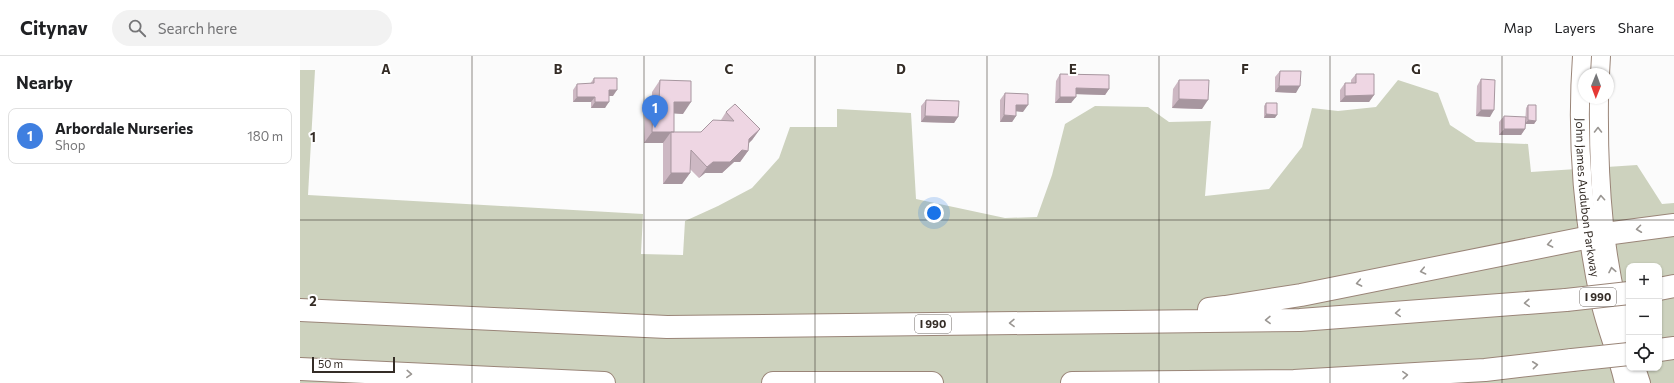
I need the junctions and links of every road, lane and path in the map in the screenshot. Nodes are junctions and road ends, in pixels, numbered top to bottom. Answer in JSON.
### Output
{"nodes":[{"id":1,"x":1582,"y":56,"type":"edge"},
{"id":2,"x":1601,"y":56,"type":"edge"},
{"id":3,"x":1600,"y":68,"type":"edge"},
{"id":4,"x":1599,"y":104,"type":"edge"},
{"id":5,"x":1674,"y":225,"type":"edge"},
{"id":6,"x":1596,"y":235,"type":"junction"},
{"id":7,"x":1674,"y":286,"type":"edge"},
{"id":8,"x":1662,"y":288,"type":"edge"},
{"id":9,"x":1626,"y":293,"type":"edge"},
{"id":10,"x":300,"y":310,"type":"edge"},
{"id":11,"x":1039,"y":322,"type":"junction"},
{"id":12,"x":1626,"y":335,"type":"edge"},
{"id":13,"x":1674,"y":348,"type":"edge"},
{"id":14,"x":1662,"y":350,"type":"edge"},
{"id":15,"x":1626,"y":354,"type":"edge"},
{"id":16,"x":300,"y":369,"type":"edge"},
{"id":17,"x":1637,"y":371,"type":"edge"},
{"id":18,"x":604,"y":383,"type":"edge"},
{"id":19,"x":773,"y":383,"type":"edge"},
{"id":20,"x":932,"y":383,"type":"edge"},
{"id":21,"x":1072,"y":383,"type":"edge"},
{"id":22,"x":1624,"y":383,"type":"edge"},
{"id":23,"x":1641,"y":383,"type":"edge"}],
"edges":[{"from":1,"to":6,"type":"main road","name":"John James Audubon Parkway"},
{"from":2,"to":3,"type":"main road"},
{"from":6,"to":4,"type":"main road","name":"John James Audubon Parkway","one_way":true},
{"from":5,"to":6,"type":"highway","one_way":true},
{"from":6,"to":11,"type":"highway","one_way":true},
{"from":12,"to":6,"type":"main road","name":"John James Audubon Parkway","one_way":true},
{"from":6,"to":22,"type":"main road","name":"John James Audubon Parkway"},
{"from":7,"to":8,"type":"highway"},
{"from":9,"to":11,"type":"highway","number":"I 990","one_way":true,"bridge":true},
{"from":11,"to":10,"type":"highway","number":"I 990","one_way":true},
{"from":13,"to":14,"type":"highway"},
{"from":21,"to":15,"type":"highway","one_way":true,"bridge":true},
{"from":16,"to":18,"type":"highway","one_way":true},
{"from":17,"to":23,"type":"main road"},
{"from":19,"to":20,"type":"highway"}]}
